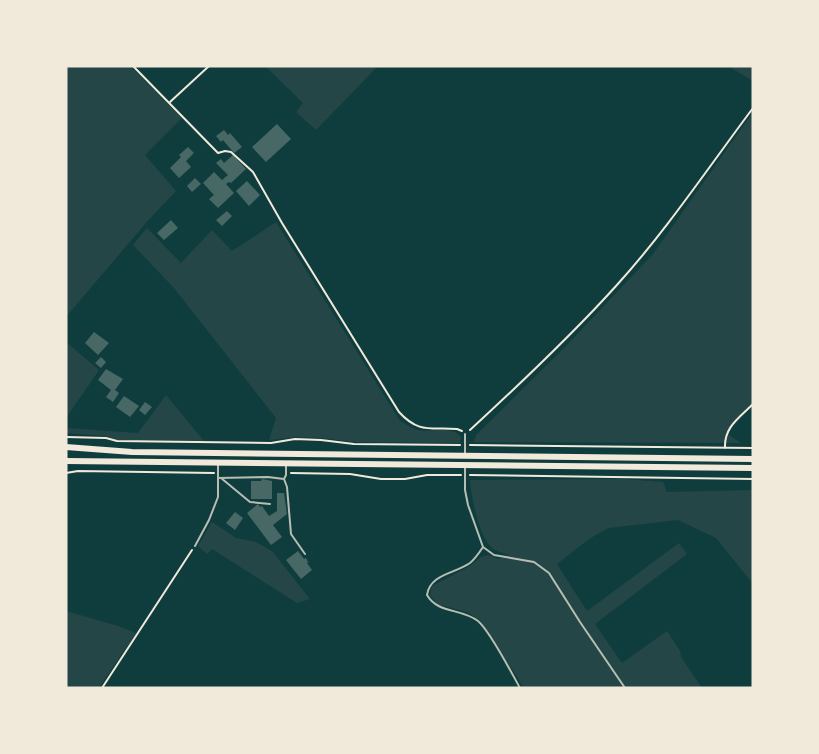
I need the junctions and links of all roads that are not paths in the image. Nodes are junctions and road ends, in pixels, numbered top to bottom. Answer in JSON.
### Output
{"nodes":[{"id":1,"x":465,"y":434,"type":"road end"},
{"id":2,"x":66,"y":447,"type":"edge"},
{"id":3,"x":465,"y":456,"type":"junction"},
{"id":4,"x":753,"y":459,"type":"edge"},
{"id":5,"x":66,"y":461,"type":"edge"},
{"id":6,"x":218,"y":462,"type":"junction"},
{"id":7,"x":286,"y":463,"type":"junction"},
{"id":8,"x":465,"y":465,"type":"junction"},
{"id":9,"x":753,"y":468,"type":"edge"},
{"id":10,"x":220,"y":478,"type":"junction"},
{"id":11,"x":284,"y":479,"type":"junction"},
{"id":12,"x":270,"y":504,"type":"dead end"},
{"id":13,"x":194,"y":546,"type":"road end"},
{"id":14,"x":483,"y":547,"type":"junction"},
{"id":15,"x":305,"y":554,"type":"dead end"},
{"id":16,"x":520,"y":688,"type":"edge"},
{"id":17,"x":626,"y":688,"type":"edge"}],
"edges":[{"from":1,"to":3,"type":"lane"},
{"from":2,"to":3,"type":"main road"},
{"from":3,"to":4,"type":"main road"},
{"from":5,"to":6,"type":"main road"},
{"from":6,"to":7,"type":"main road"},
{"from":6,"to":10,"type":"lane"},
{"from":7,"to":8,"type":"main road"},
{"from":7,"to":11,"type":"lane"},
{"from":8,"to":9,"type":"main road"},
{"from":8,"to":14,"type":"lane"},
{"from":10,"to":11,"type":"lane"},
{"from":10,"to":12,"type":"lane"},
{"from":10,"to":13,"type":"lane"},
{"from":11,"to":15,"type":"lane"},
{"from":14,"to":16,"type":"lane"},
{"from":14,"to":17,"type":"lane"}]}
